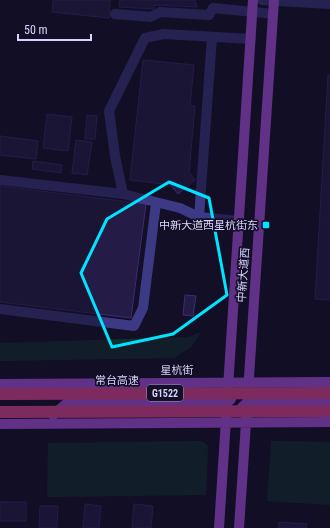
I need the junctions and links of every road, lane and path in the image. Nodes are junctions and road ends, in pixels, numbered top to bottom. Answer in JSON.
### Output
{"nodes":[{"id":1,"x":253,"y":0,"type":"edge"},
{"id":2,"x":262,"y":0,"type":"edge"},
{"id":3,"x":274,"y":0,"type":"edge"},
{"id":4,"x":213,"y":4,"type":"edge"},
{"id":5,"x":330,"y":4,"type":"edge"},
{"id":6,"x":252,"y":13,"type":"junction"},
{"id":7,"x":115,"y":14,"type":"dead end"},
{"id":8,"x":273,"y":14,"type":"junction"},
{"id":9,"x":212,"y":37,"type":"junction"},
{"id":10,"x":251,"y":39,"type":"junction"},
{"id":11,"x":0,"y":180,"type":"edge"},
{"id":12,"x":123,"y":194,"type":"junction"},
{"id":13,"x":156,"y":203,"type":"junction"},
{"id":14,"x":199,"y":217,"type":"junction"},
{"id":15,"x":239,"y":221,"type":"junction"},
{"id":16,"x":0,"y":309,"type":"edge"},
{"id":17,"x":228,"y":382,"type":"junction"},
{"id":18,"x":248,"y":382,"type":"junction"},
{"id":19,"x":330,"y":382,"type":"edge"},
{"id":20,"x":0,"y":384,"type":"edge"},
{"id":21,"x":0,"y":394,"type":"edge"},
{"id":22,"x":330,"y":394,"type":"edge"},
{"id":23,"x":227,"y":403,"type":"junction"},
{"id":24,"x":247,"y":403,"type":"junction"},
{"id":25,"x":330,"y":403,"type":"edge"},
{"id":26,"x":330,"y":411,"type":"edge"},
{"id":27,"x":0,"y":412,"type":"edge"},
{"id":28,"x":226,"y":422,"type":"junction"},
{"id":29,"x":246,"y":422,"type":"junction"},
{"id":30,"x":330,"y":422,"type":"edge"},
{"id":31,"x":44,"y":423,"type":"junction"},
{"id":32,"x":0,"y":424,"type":"edge"},
{"id":33,"x":219,"y":528,"type":"edge"},
{"id":34,"x":239,"y":528,"type":"edge"}],
"edges":[{"from":1,"to":6,"type":"main road","name":"中新大道西"},
{"from":2,"to":3,"type":"street"},
{"from":3,"to":5,"type":"street"},
{"from":3,"to":8,"type":"main road","name":"中新大道西"},
{"from":4,"to":6,"type":"street"},
{"from":4,"to":7,"type":"street"},
{"from":6,"to":8,"type":"street"},
{"from":6,"to":10,"type":"main road","name":"中新大道西"},
{"from":8,"to":18,"type":"main road","name":"中新大道西"},
{"from":9,"to":10,"type":"street"},
{"from":9,"to":12,"type":"street"},
{"from":9,"to":14,"type":"street"},
{"from":10,"to":15,"type":"main road","name":"中新大道西"},
{"from":11,"to":12,"type":"street"},
{"from":12,"to":13,"type":"street"},
{"from":13,"to":14,"type":"street"},
{"from":13,"to":16,"type":"street"},
{"from":14,"to":15,"type":"street"},
{"from":15,"to":17,"type":"main road","name":"中新大道西"},
{"from":17,"to":18,"type":"main road","name":"星杭街"},
{"from":17,"to":20,"type":"main road","name":"星杭街"},
{"from":17,"to":23,"type":"main road","name":"中新大道西"},
{"from":18,"to":19,"type":"main road","name":"星杭街"},
{"from":18,"to":23,"type":"main road"},
{"from":18,"to":24,"type":"main road","name":"中新大道西"},
{"from":21,"to":22,"type":"highway","name":"常台高速","number":"G1522"},
{"from":23,"to":28,"type":"main road","name":"中新大道西"},
{"from":23,"to":31,"type":"main road"},
{"from":24,"to":25,"type":"main road"},
{"from":24,"to":28,"type":"main road"},
{"from":24,"to":29,"type":"main road","name":"中新大道西"},
{"from":26,"to":27,"type":"highway","number":"G1522"},
{"from":28,"to":29,"type":"main road"},
{"from":28,"to":31,"type":"main road"},
{"from":28,"to":33,"type":"main road","name":"中新大道西"},
{"from":29,"to":30,"type":"main road"},
{"from":29,"to":34,"type":"main road","name":"中新大道西"},
{"from":31,"to":32,"type":"main road"}]}
